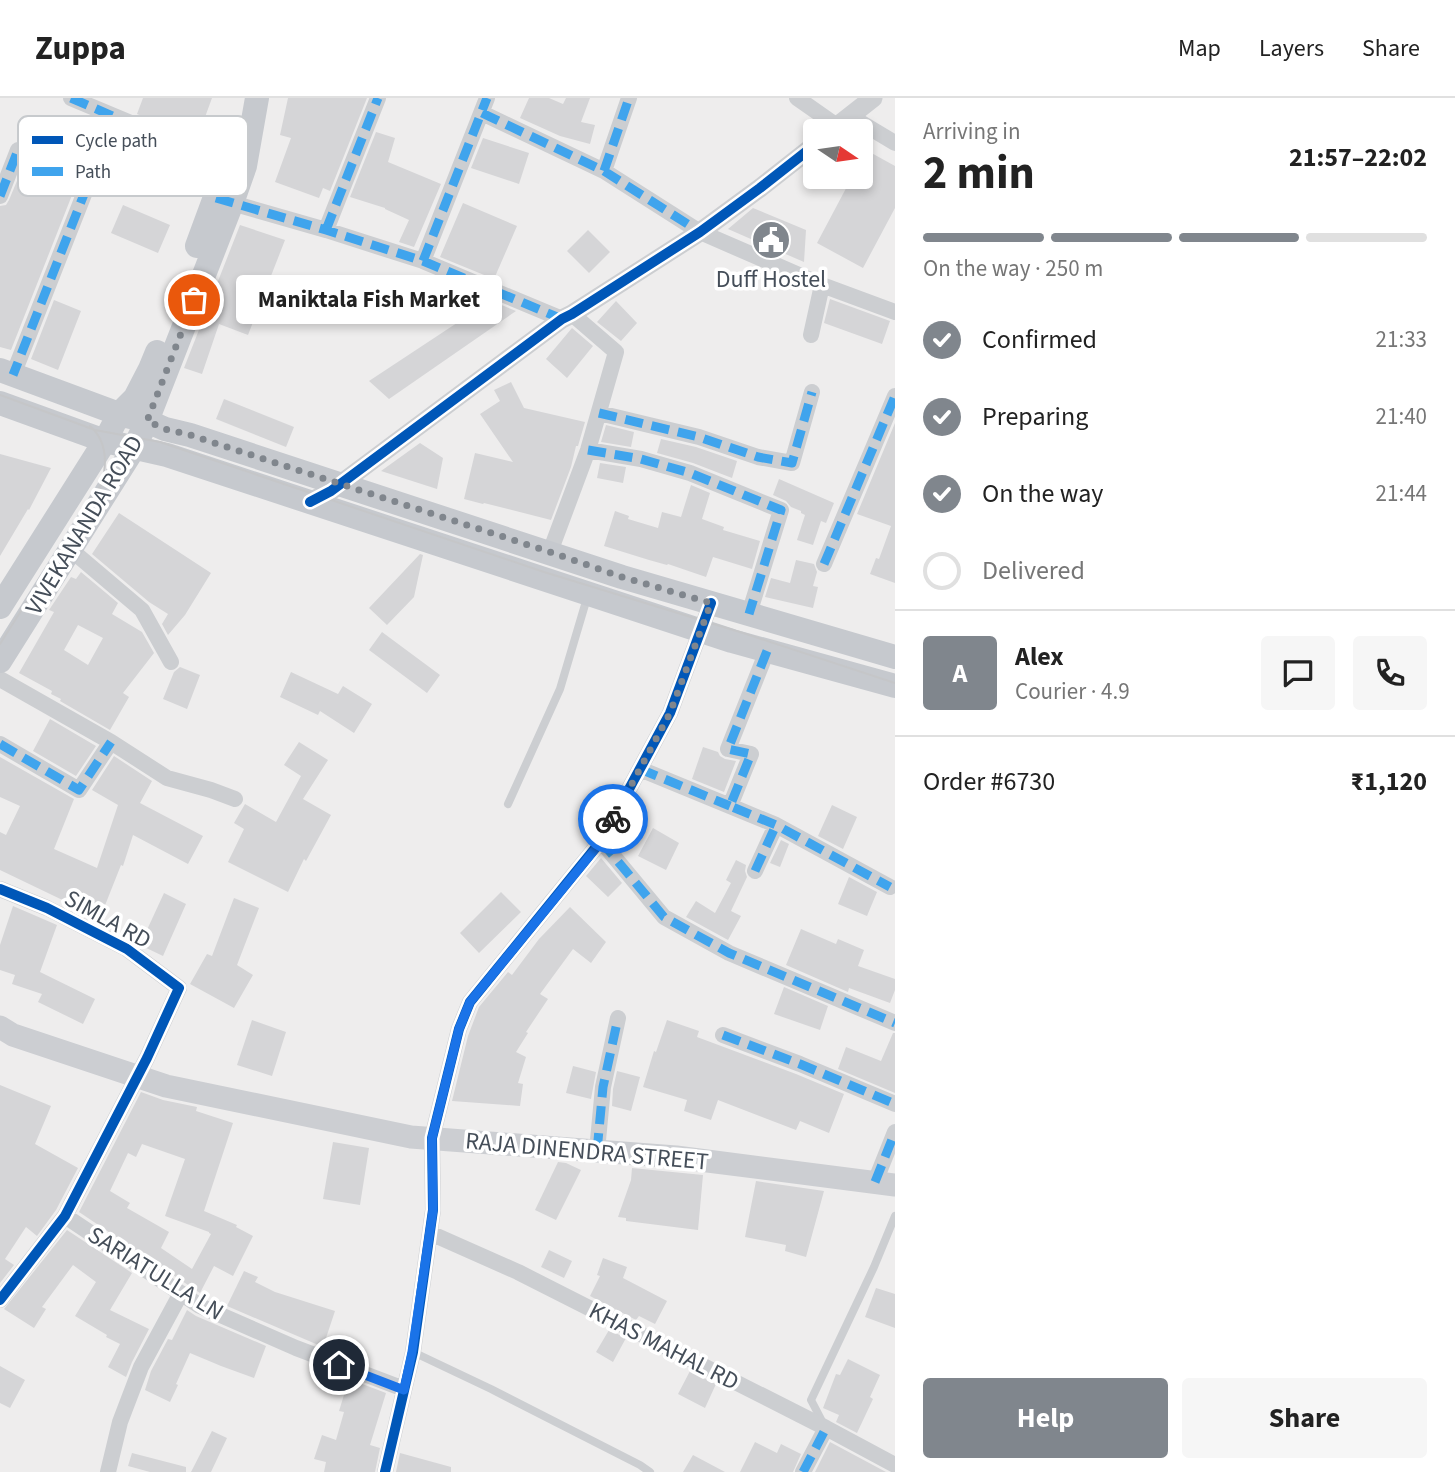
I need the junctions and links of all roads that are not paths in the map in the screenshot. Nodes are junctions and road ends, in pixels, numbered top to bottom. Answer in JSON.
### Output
{"nodes":[{"id":1,"x":71,"y":98,"type":"edge"},
{"id":2,"x":378,"y":98,"type":"edge"},
{"id":3,"x":629,"y":98,"type":"edge"},
{"id":4,"x":797,"y":98,"type":"edge"},
{"id":5,"x":873,"y":98,"type":"edge"},
{"id":6,"x":256,"y":103,"type":"edge"},
{"id":7,"x":485,"y":105,"type":"edge"},
{"id":8,"x":114,"y":116,"type":"edge"},
{"id":9,"x":831,"y":119,"type":"edge"},
{"id":10,"x":846,"y":119,"type":"edge"},
{"id":11,"x":248,"y":129,"type":"edge"},
{"id":12,"x":873,"y":136,"type":"edge"},
{"id":13,"x":895,"y":143,"type":"edge"},
{"id":14,"x":18,"y":150,"type":"edge"},
{"id":15,"x":803,"y":154,"type":"edge"},
{"id":16,"x":604,"y":171,"type":"junction"},
{"id":17,"x":0,"y":196,"type":"edge"},
{"id":18,"x":83,"y":196,"type":"edge"},
{"id":19,"x":225,"y":196,"type":"edge"},
{"id":20,"x":224,"y":200,"type":"junction"},
{"id":21,"x":326,"y":230,"type":"junction"},
{"id":22,"x":700,"y":232,"type":"junction"},
{"id":23,"x":423,"y":261,"type":"junction"},
{"id":24,"x":822,"y":285,"type":"junction"},
{"id":25,"x":895,"y":312,"type":"edge"},
{"id":26,"x":567,"y":316,"type":"junction"},
{"id":27,"x":811,"y":335,"type":"dead end"},
{"id":28,"x":7,"y":372,"type":"edge"},
{"id":29,"x":812,"y":392,"type":"dead end"},
{"id":30,"x":895,"y":396,"type":"edge"},
{"id":31,"x":0,"y":403,"type":"edge"},
{"id":32,"x":599,"y":412,"type":"junction"},
{"id":33,"x":119,"y":414,"type":"junction"},
{"id":34,"x":147,"y":421,"type":"junction"},
{"id":35,"x":105,"y":441,"type":"junction"},
{"id":36,"x":134,"y":448,"type":"junction"},
{"id":37,"x":589,"y":450,"type":"junction"},
{"id":38,"x":339,"y":484,"type":"junction"},
{"id":39,"x":310,"y":502,"type":"junction"},
{"id":40,"x":70,"y":549,"type":"junction"},
{"id":41,"x":550,"y":552,"type":"junction"},
{"id":42,"x":824,"y":564,"type":"dead end"},
{"id":43,"x":588,"y":594,"type":"junction"},
{"id":44,"x":711,"y":603,"type":"junction"},
{"id":45,"x":0,"y":607,"type":"edge"},
{"id":46,"x":749,"y":614,"type":"junction"},
{"id":47,"x":701,"y":631,"type":"junction"},
{"id":48,"x":767,"y":651,"type":"junction"},
{"id":49,"x":895,"y":656,"type":"edge"},
{"id":50,"x":0,"y":661,"type":"edge"},
{"id":51,"x":171,"y":662,"type":"dead end"},
{"id":52,"x":0,"y":679,"type":"edge"},
{"id":53,"x":895,"y":686,"type":"edge"},
{"id":54,"x":111,"y":742,"type":"junction"},
{"id":55,"x":0,"y":744,"type":"edge"},
{"id":56,"x":640,"y":769,"type":"junction"},
{"id":57,"x":236,"y":799,"type":"dead end"},
{"id":58,"x":508,"y":804,"type":"dead end"},
{"id":59,"x":730,"y":806,"type":"junction"},
{"id":60,"x":776,"y":825,"type":"junction"},
{"id":61,"x":601,"y":842,"type":"junction"},
{"id":62,"x":755,"y":870,"type":"dead end"},
{"id":63,"x":890,"y":887,"type":"dead end"},
{"id":64,"x":0,"y":889,"type":"edge"},
{"id":65,"x":618,"y":1018,"type":"dead end"},
{"id":66,"x":895,"y":1023,"type":"edge"},
{"id":67,"x":0,"y":1027,"type":"edge"},
{"id":68,"x":723,"y":1035,"type":"dead end"},
{"id":69,"x":137,"y":1076,"type":"junction"},
{"id":70,"x":895,"y":1104,"type":"edge"},
{"id":71,"x":895,"y":1132,"type":"edge"},
{"id":72,"x":432,"y":1138,"type":"junction"},
{"id":73,"x":597,"y":1151,"type":"junction"},
{"id":74,"x":885,"y":1183,"type":"edge"},
{"id":75,"x":65,"y":1216,"type":"junction"},
{"id":76,"x":895,"y":1216,"type":"edge"},
{"id":77,"x":429,"y":1233,"type":"junction"},
{"id":78,"x":181,"y":1293,"type":"junction"},
{"id":79,"x":0,"y":1300,"type":"edge"},
{"id":80,"x":412,"y":1352,"type":"junction"},
{"id":81,"x":404,"y":1390,"type":"junction"},
{"id":82,"x":826,"y":1428,"type":"junction"},
{"id":83,"x":895,"y":1465,"type":"edge"},
{"id":84,"x":108,"y":1472,"type":"edge"},
{"id":85,"x":385,"y":1472,"type":"edge"},
{"id":86,"x":650,"y":1472,"type":"edge"},
{"id":87,"x":803,"y":1472,"type":"edge"}],
"edges":[{"from":1,"to":8,"type":"street"},
{"from":2,"to":21,"type":"street"},
{"from":3,"to":16,"type":"street"},
{"from":4,"to":9,"type":"street"},
{"from":5,"to":10,"type":"street"},
{"from":6,"to":11,"type":"main road","name":"VIVEKANANDA ROAD"},
{"from":7,"to":16,"type":"street"},
{"from":7,"to":23,"type":"street"},
{"from":12,"to":13,"type":"street"},
{"from":14,"to":17,"type":"street"},
{"from":15,"to":22,"type":"street"},
{"from":16,"to":22,"type":"street"},
{"from":18,"to":28,"type":"street"},
{"from":19,"to":20,"type":"main road","name":"VIVEKANANDA ROAD"},
{"from":20,"to":21,"type":"street"},
{"from":20,"to":33,"type":"main road","name":"VIVEKANANDA ROAD"},
{"from":20,"to":34,"type":"main road","name":"VIVEKANANDA ROAD"},
{"from":21,"to":23,"type":"street"},
{"from":22,"to":24,"type":"street"},
{"from":22,"to":26,"type":"street"},
{"from":23,"to":26,"type":"street"},
{"from":24,"to":25,"type":"street"},
{"from":24,"to":27,"type":"street"},
{"from":26,"to":32,"type":"street"},
{"from":26,"to":38,"type":"street"},
{"from":28,"to":33,"type":"main road"},
{"from":29,"to":32,"type":"street"},
{"from":30,"to":42,"type":"street"},
{"from":31,"to":35,"type":"main road"},
{"from":32,"to":37,"type":"street"},
{"from":33,"to":34,"type":"main road"},
{"from":33,"to":35,"type":"main road","name":"VIVEKANANDA ROAD"},
{"from":34,"to":36,"type":"main road","name":"VIVEKANANDA ROAD"},
{"from":34,"to":38,"type":"main road"},
{"from":35,"to":36,"type":"main road"},
{"from":35,"to":45,"type":"main road","name":"VIVEKANANDA ROAD"},
{"from":36,"to":39,"type":"main road"},
{"from":36,"to":40,"type":"main road","name":"VIVEKANANDA ROAD"},
{"from":37,"to":41,"type":"street"},
{"from":37,"to":46,"type":"street"},
{"from":38,"to":39,"type":"street"},
{"from":38,"to":41,"type":"main road"},
{"from":39,"to":43,"type":"main road"},
{"from":40,"to":50,"type":"main road","name":"VIVEKANANDA ROAD"},
{"from":40,"to":51,"type":"street"},
{"from":41,"to":44,"type":"main road"},
{"from":43,"to":47,"type":"main road"},
{"from":43,"to":58,"type":"lane"},
{"from":44,"to":46,"type":"main road"},
{"from":44,"to":47,"type":"street"},
{"from":46,"to":49,"type":"main road"},
{"from":47,"to":48,"type":"main road"},
{"from":47,"to":56,"type":"street"},
{"from":48,"to":53,"type":"main road"},
{"from":48,"to":59,"type":"street"},
{"from":52,"to":54,"type":"street"},
{"from":54,"to":55,"type":"street"},
{"from":54,"to":57,"type":"street"},
{"from":56,"to":59,"type":"street"},
{"from":56,"to":61,"type":"street"},
{"from":59,"to":60,"type":"street"},
{"from":60,"to":62,"type":"street"},
{"from":60,"to":63,"type":"street"},
{"from":61,"to":66,"type":"street"},
{"from":61,"to":72,"type":"street"},
{"from":64,"to":69,"type":"street","name":"SIMLA RD"},
{"from":65,"to":73,"type":"street"},
{"from":67,"to":69,"type":"main road","name":"RAJA DINENDRA STREET"},
{"from":68,"to":70,"type":"street"},
{"from":69,"to":72,"type":"main road","name":"RAJA DINENDRA STREET"},
{"from":69,"to":75,"type":"street"},
{"from":71,"to":74,"type":"street"},
{"from":72,"to":73,"type":"main road","name":"RAJA DINENDRA STREET"},
{"from":72,"to":77,"type":"street"},
{"from":73,"to":74,"type":"main road","name":"RAJA DINENDRA STREET"},
{"from":75,"to":78,"type":"street","name":"SARIATULLA LN"},
{"from":75,"to":79,"type":"street"},
{"from":76,"to":82,"type":"lane"},
{"from":77,"to":80,"type":"street"},
{"from":77,"to":82,"type":"street","name":"KHAS MAHAL RD"},
{"from":78,"to":81,"type":"street","name":"SARIATULLA LN"},
{"from":78,"to":84,"type":"street"},
{"from":80,"to":81,"type":"street"},
{"from":80,"to":86,"type":"lane"},
{"from":81,"to":85,"type":"street"},
{"from":82,"to":83,"type":"street","name":"KHAS MAHAL RD"},
{"from":82,"to":87,"type":"street"}]}
